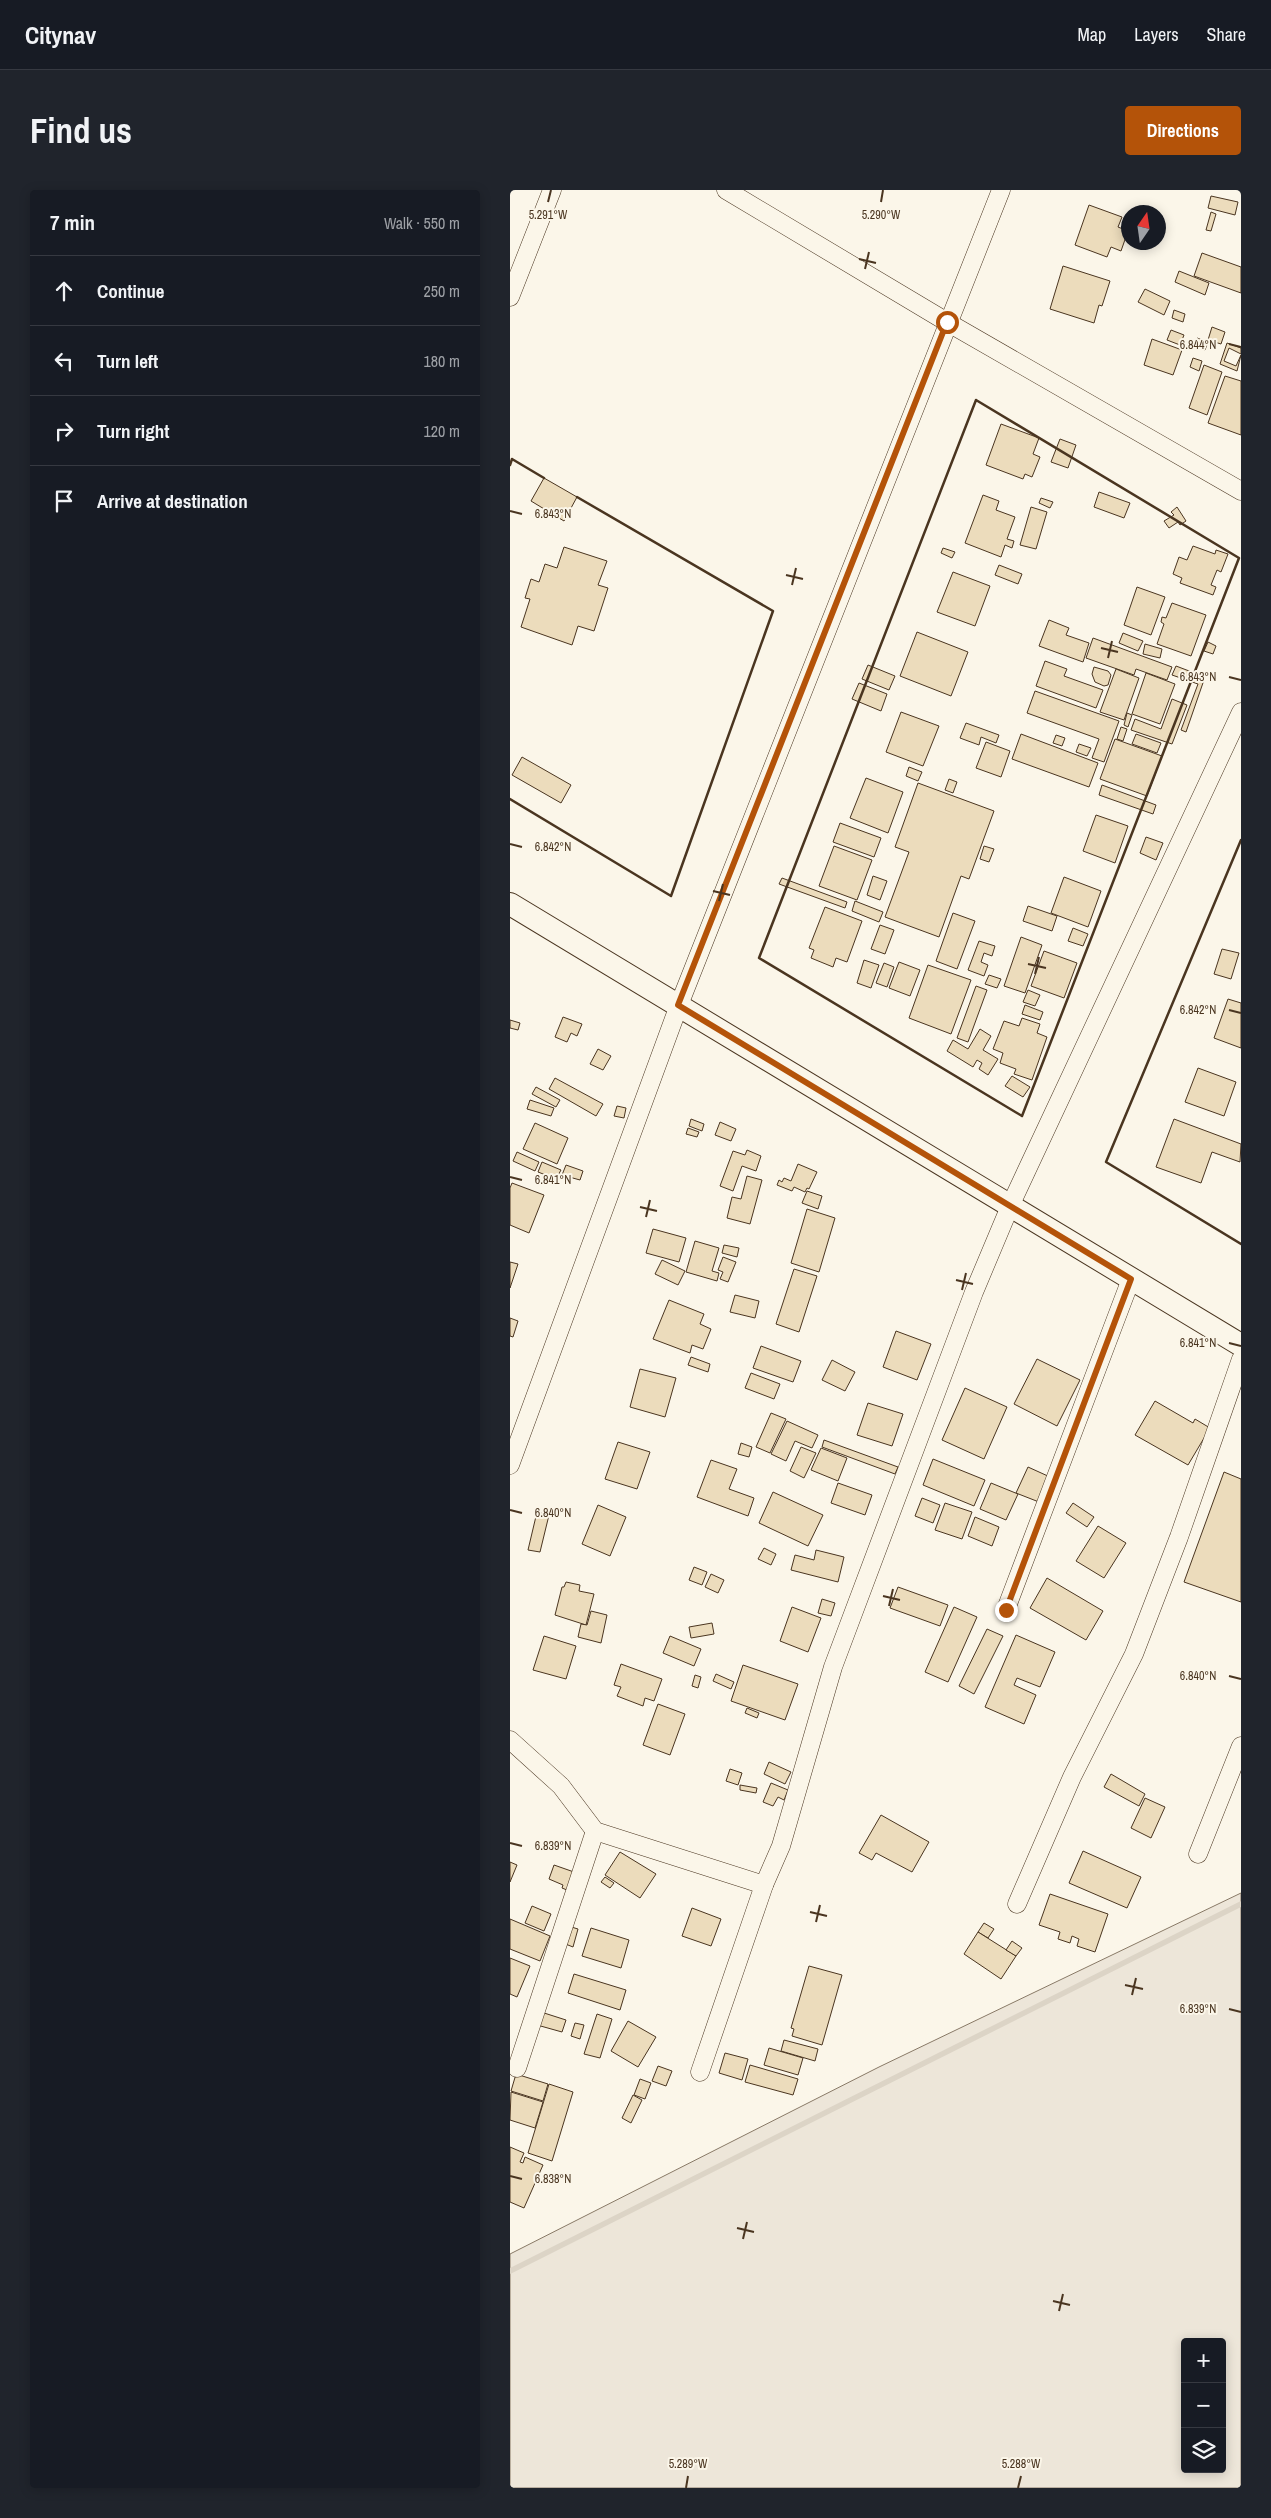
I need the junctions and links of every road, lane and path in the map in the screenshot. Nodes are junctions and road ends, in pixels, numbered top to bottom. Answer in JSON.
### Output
{"nodes":[{"id":1,"x":552,"y":190,"type":"edge"},
{"id":2,"x":726,"y":190,"type":"edge"},
{"id":3,"x":1000,"y":190,"type":"edge"},
{"id":4,"x":510,"y":297,"type":"edge"},
{"id":5,"x":947,"y":322,"type":"junction"},
{"id":6,"x":1241,"y":491,"type":"edge"},
{"id":7,"x":1241,"y":712,"type":"edge"},
{"id":8,"x":510,"y":904,"type":"edge"},
{"id":9,"x":678,"y":1005,"type":"junction"},
{"id":10,"x":1011,"y":1204,"type":"junction"},
{"id":11,"x":1131,"y":1279,"type":"junction"},
{"id":12,"x":1241,"y":1344,"type":"edge"},
{"id":13,"x":1241,"y":1359,"type":"edge"},
{"id":14,"x":510,"y":1465,"type":"edge"},
{"id":15,"x":1006,"y":1610,"type":"dead end"},
{"id":16,"x":510,"y":1740,"type":"edge"},
{"id":17,"x":1241,"y":1746,"type":"edge"},
{"id":18,"x":595,"y":1831,"type":"junction"},
{"id":19,"x":1198,"y":1854,"type":"dead end"},
{"id":20,"x":764,"y":1885,"type":"junction"},
{"id":21,"x":1018,"y":1904,"type":"dead end"},
{"id":22,"x":517,"y":2068,"type":"dead end"},
{"id":23,"x":700,"y":2072,"type":"dead end"}],
"edges":[{"from":1,"to":4,"type":"street"},
{"from":2,"to":5,"type":"street"},
{"from":3,"to":5,"type":"street"},
{"from":5,"to":6,"type":"street"},
{"from":5,"to":9,"type":"street"},
{"from":7,"to":10,"type":"street"},
{"from":8,"to":9,"type":"street"},
{"from":9,"to":10,"type":"street"},
{"from":9,"to":14,"type":"street"},
{"from":10,"to":11,"type":"street"},
{"from":10,"to":20,"type":"street"},
{"from":11,"to":12,"type":"street"},
{"from":11,"to":15,"type":"street"},
{"from":13,"to":21,"type":"street"},
{"from":16,"to":18,"type":"street"},
{"from":17,"to":19,"type":"street"},
{"from":18,"to":20,"type":"street"},
{"from":18,"to":22,"type":"street"},
{"from":20,"to":23,"type":"street"}]}
